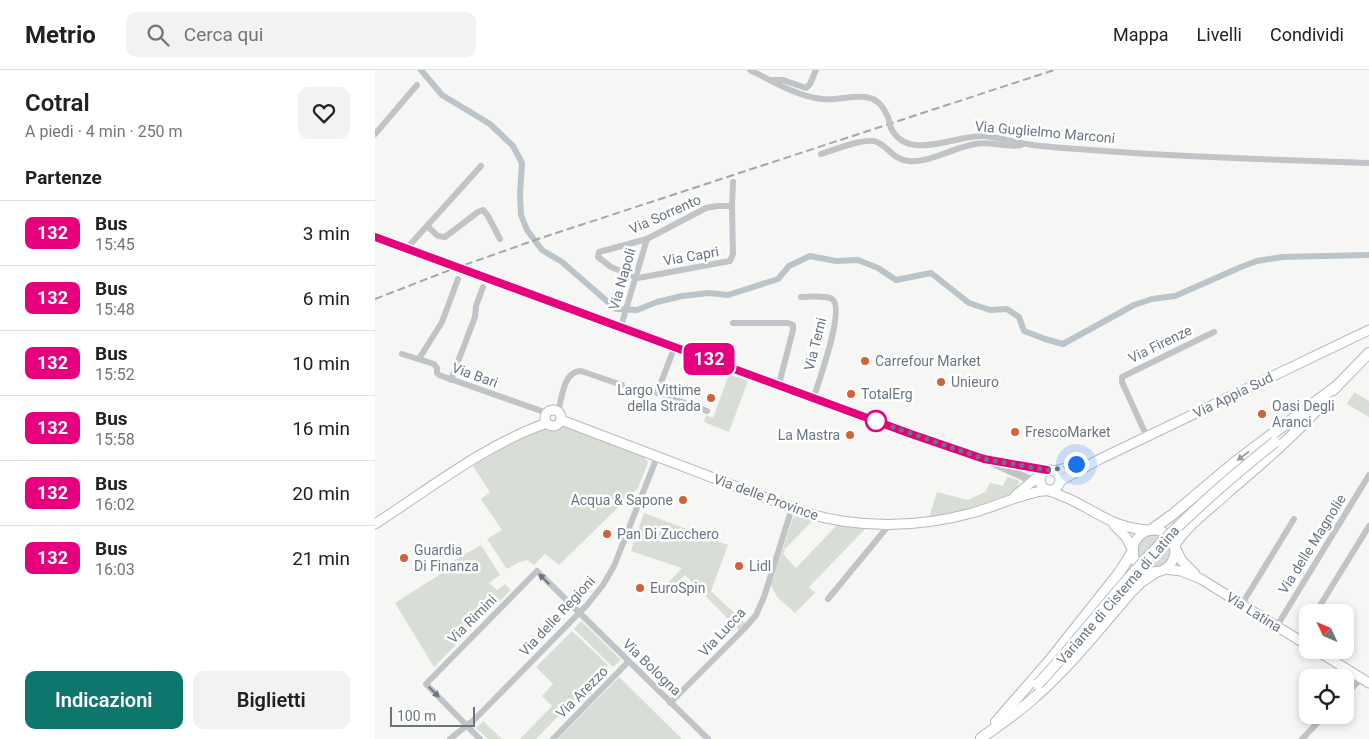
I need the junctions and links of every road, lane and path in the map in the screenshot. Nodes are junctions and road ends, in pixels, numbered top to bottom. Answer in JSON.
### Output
{"nodes":[{"id":1,"x":750,"y":70,"type":"edge"},
{"id":2,"x":816,"y":70,"type":"edge"},
{"id":3,"x":771,"y":80,"type":"junction"},
{"id":4,"x":417,"y":84,"type":"dead end"},
{"id":5,"x":375,"y":134,"type":"edge"},
{"id":6,"x":1025,"y":144,"type":"junction"},
{"id":7,"x":821,"y":154,"type":"dead end"},
{"id":8,"x":1369,"y":163,"type":"edge"},
{"id":9,"x":481,"y":166,"type":"dead end"},
{"id":10,"x":733,"y":182,"type":"dead end"},
{"id":11,"x":732,"y":206,"type":"junction"},
{"id":12,"x":427,"y":226,"type":"junction"},
{"id":13,"x":375,"y":237,"type":"edge"},
{"id":14,"x":500,"y":239,"type":"dead end"},
{"id":15,"x":647,"y":239,"type":"junction"},
{"id":16,"x":407,"y":248,"type":"junction"},
{"id":17,"x":635,"y":278,"type":"junction"},
{"id":18,"x":458,"y":279,"type":"dead end"},
{"id":19,"x":483,"y":287,"type":"dead end"},
{"id":20,"x":801,"y":297,"type":"dead end"},
{"id":21,"x":733,"y":323,"type":"dead end"},
{"id":22,"x":621,"y":326,"type":"junction"},
{"id":23,"x":1369,"y":330,"type":"edge"},
{"id":24,"x":1214,"y":332,"type":"dead end"},
{"id":25,"x":675,"y":346,"type":"junction"},
{"id":26,"x":1369,"y":352,"type":"edge"},
{"id":27,"x":402,"y":354,"type":"dead end"},
{"id":28,"x":419,"y":359,"type":"junction"},
{"id":29,"x":451,"y":380,"type":"junction"},
{"id":30,"x":779,"y":384,"type":"junction"},
{"id":31,"x":622,"y":385,"type":"dead end"},
{"id":32,"x":1338,"y":386,"type":"junction"},
{"id":33,"x":814,"y":397,"type":"junction"},
{"id":34,"x":707,"y":411,"type":"dead end"},
{"id":35,"x":559,"y":416,"type":"junction"},
{"id":36,"x":547,"y":418,"type":"junction"},
{"id":37,"x":1147,"y":437,"type":"junction"},
{"id":38,"x":657,"y":457,"type":"junction"},
{"id":39,"x":984,"y":459,"type":"junction"},
{"id":40,"x":1098,"y":460,"type":"junction"},
{"id":41,"x":1014,"y":471,"type":"junction"},
{"id":42,"x":1047,"y":472,"type":"junction"},
{"id":43,"x":1369,"y":475,"type":"edge"},
{"id":44,"x":1037,"y":482,"type":"junction"},
{"id":45,"x":1059,"y":483,"type":"junction"},
{"id":46,"x":1023,"y":490,"type":"junction"},
{"id":47,"x":1048,"y":490,"type":"junction"},
{"id":48,"x":1008,"y":500,"type":"junction"},
{"id":49,"x":1084,"y":506,"type":"junction"},
{"id":50,"x":792,"y":508,"type":"junction"},
{"id":51,"x":1294,"y":519,"type":"dead end"},
{"id":52,"x":1112,"y":523,"type":"junction"},
{"id":53,"x":375,"y":524,"type":"edge"},
{"id":54,"x":889,"y":525,"type":"junction"},
{"id":55,"x":1368,"y":529,"type":"edge"},
{"id":56,"x":1151,"y":530,"type":"junction"},
{"id":57,"x":1175,"y":546,"type":"junction"},
{"id":58,"x":1133,"y":551,"type":"junction"},
{"id":59,"x":1161,"y":570,"type":"junction"},
{"id":60,"x":1201,"y":579,"type":"junction"},
{"id":61,"x":828,"y":599,"type":"dead end"},
{"id":62,"x":1242,"y":604,"type":"junction"},
{"id":63,"x":1321,"y":604,"type":"edge"},
{"id":64,"x":579,"y":613,"type":"junction"},
{"id":65,"x":1277,"y":626,"type":"junction"},
{"id":66,"x":1299,"y":639,"type":"edge"},
{"id":67,"x":1331,"y":659,"type":"edge"},
{"id":68,"x":629,"y":662,"type":"junction"},
{"id":69,"x":1365,"y":680,"type":"edge"},
{"id":70,"x":1354,"y":688,"type":"edge"},
{"id":71,"x":671,"y":703,"type":"junction"},
{"id":72,"x":1316,"y":724,"type":"edge"},
{"id":73,"x":467,"y":726,"type":"junction"},
{"id":74,"x":980,"y":738,"type":"edge"},
{"id":75,"x":450,"y":739,"type":"edge"},
{"id":76,"x":480,"y":739,"type":"edge"},
{"id":77,"x":553,"y":739,"type":"edge"},
{"id":78,"x":708,"y":739,"type":"edge"},
{"id":79,"x":1302,"y":739,"type":"edge"}],
"edges":[{"from":1,"to":3,"type":"street","name":"Via Guglielmo Marconi"},
{"from":2,"to":3,"type":"street"},
{"from":3,"to":6,"type":"street","name":"Via Guglielmo Marconi","bridge":true},
{"from":4,"to":5,"type":"street"},
{"from":6,"to":7,"type":"street"},
{"from":6,"to":8,"type":"street","name":"Via Guglielmo Marconi"},
{"from":9,"to":12,"type":"street"},
{"from":10,"to":11,"type":"street","name":"Via Capri"},
{"from":11,"to":15,"type":"street","name":"Via Sorrento"},
{"from":11,"to":17,"type":"street","name":"Via Capri"},
{"from":12,"to":14,"type":"street"},
{"from":12,"to":16,"type":"street"},
{"from":13,"to":16,"type":"street"},
{"from":15,"to":17,"type":"street","name":"Via Napoli"},
{"from":15,"to":17,"type":"street","name":"Via Sorrento"},
{"from":16,"to":22,"type":"street"},
{"from":17,"to":22,"type":"street","name":"Via Napoli"},
{"from":18,"to":28,"type":"street"},
{"from":19,"to":29,"type":"street"},
{"from":20,"to":33,"type":"street","name":"Via Terni"},
{"from":21,"to":30,"type":"street"},
{"from":22,"to":25,"type":"street"},
{"from":23,"to":37,"type":"main road","name":"Via Appia Sud"},
{"from":24,"to":37,"type":"street","name":"Via Firenze"},
{"from":25,"to":30,"type":"street"},
{"from":25,"to":34,"type":"street"},
{"from":26,"to":32,"type":"main road","name":"Variante di Cisterna di Latina"},
{"from":27,"to":28,"type":"street","name":"Via Bari"},
{"from":28,"to":29,"type":"street","name":"Via Bari"},
{"from":29,"to":36,"type":"street","name":"Via Bari"},
{"from":30,"to":33,"type":"street"},
{"from":31,"to":35,"type":"street"},
{"from":32,"to":56,"type":"main road","one_way":true},
{"from":32,"to":57,"type":"main road"},
{"from":32,"to":74,"type":"main road","name":"Variante di Cisterna di Latina","bridge":true},
{"from":33,"to":39,"type":"street"},
{"from":35,"to":36,"type":"main road"},
{"from":35,"to":36,"type":"main road"},
{"from":35,"to":38,"type":"main road","name":"Via delle Province"},
{"from":36,"to":53,"type":"main road"},
{"from":37,"to":40,"type":"main road","name":"Via Appia Sud"},
{"from":38,"to":50,"type":"main road","name":"Via delle Province"},
{"from":38,"to":64,"type":"street","name":"Via delle Regioni"},
{"from":39,"to":41,"type":"street"},
{"from":39,"to":42,"type":"street"},
{"from":40,"to":42,"type":"main road","name":"Via Appia Sud"},
{"from":40,"to":45,"type":"main road","name":"Via Appia Sud"},
{"from":41,"to":44,"type":"street"},
{"from":41,"to":46,"type":"street"},
{"from":42,"to":44,"type":"main road"},
{"from":42,"to":45,"type":"main road"},
{"from":43,"to":65,"type":"street","name":"Via delle Magnolie"},
{"from":44,"to":46,"type":"main road","name":"Via delle Province"},
{"from":44,"to":47,"type":"main road"},
{"from":45,"to":47,"type":"main road"},
{"from":45,"to":49,"type":"main road","name":"Via Latina"},
{"from":46,"to":48,"type":"main road","name":"Via delle Province"},
{"from":47,"to":48,"type":"main road","name":"Via delle Province"},
{"from":47,"to":49,"type":"main road","name":"Via Latina"},
{"from":48,"to":54,"type":"main road","name":"Via delle Province"},
{"from":49,"to":52,"type":"main road","name":"Via Latina"},
{"from":50,"to":54,"type":"main road","name":"Via delle Province"},
{"from":50,"to":71,"type":"street","name":"Via Lucca"},
{"from":51,"to":62,"type":"street"},
{"from":52,"to":56,"type":"main road","name":"Via Latina"},
{"from":52,"to":58,"type":"main road","name":"Via Latina"},
{"from":54,"to":61,"type":"street"},
{"from":55,"to":63,"type":"street"},
{"from":56,"to":57,"type":"main road","name":"Via Latina"},
{"from":56,"to":58,"type":"main road"},
{"from":57,"to":59,"type":"main road"},
{"from":57,"to":60,"type":"main road","name":"Via Latina"},
{"from":58,"to":59,"type":"main road","name":"Via Latina"},
{"from":58,"to":74,"type":"main road"},
{"from":59,"to":60,"type":"main road","name":"Via Latina"},
{"from":59,"to":74,"type":"main road"},
{"from":60,"to":62,"type":"main road","name":"Via Latina"},
{"from":62,"to":65,"type":"main road","name":"Via Latina"},
{"from":64,"to":68,"type":"street","name":"Via Bologna"},
{"from":64,"to":73,"type":"street","name":"Via delle Regioni"},
{"from":64,"to":73,"type":"street","name":"Via Rimini","one_way":true},
{"from":65,"to":66,"type":"main road","name":"Via Latina"},
{"from":67,"to":69,"type":"main road"},
{"from":68,"to":71,"type":"street","name":"Via Bologna"},
{"from":68,"to":77,"type":"street","name":"Via Arezzo"},
{"from":69,"to":70,"type":"street"},
{"from":71,"to":78,"type":"street","name":"Via Bologna"},
{"from":72,"to":79,"type":"street"},
{"from":73,"to":75,"type":"street","name":"Via delle Regioni"},
{"from":73,"to":76,"type":"street"}]}
